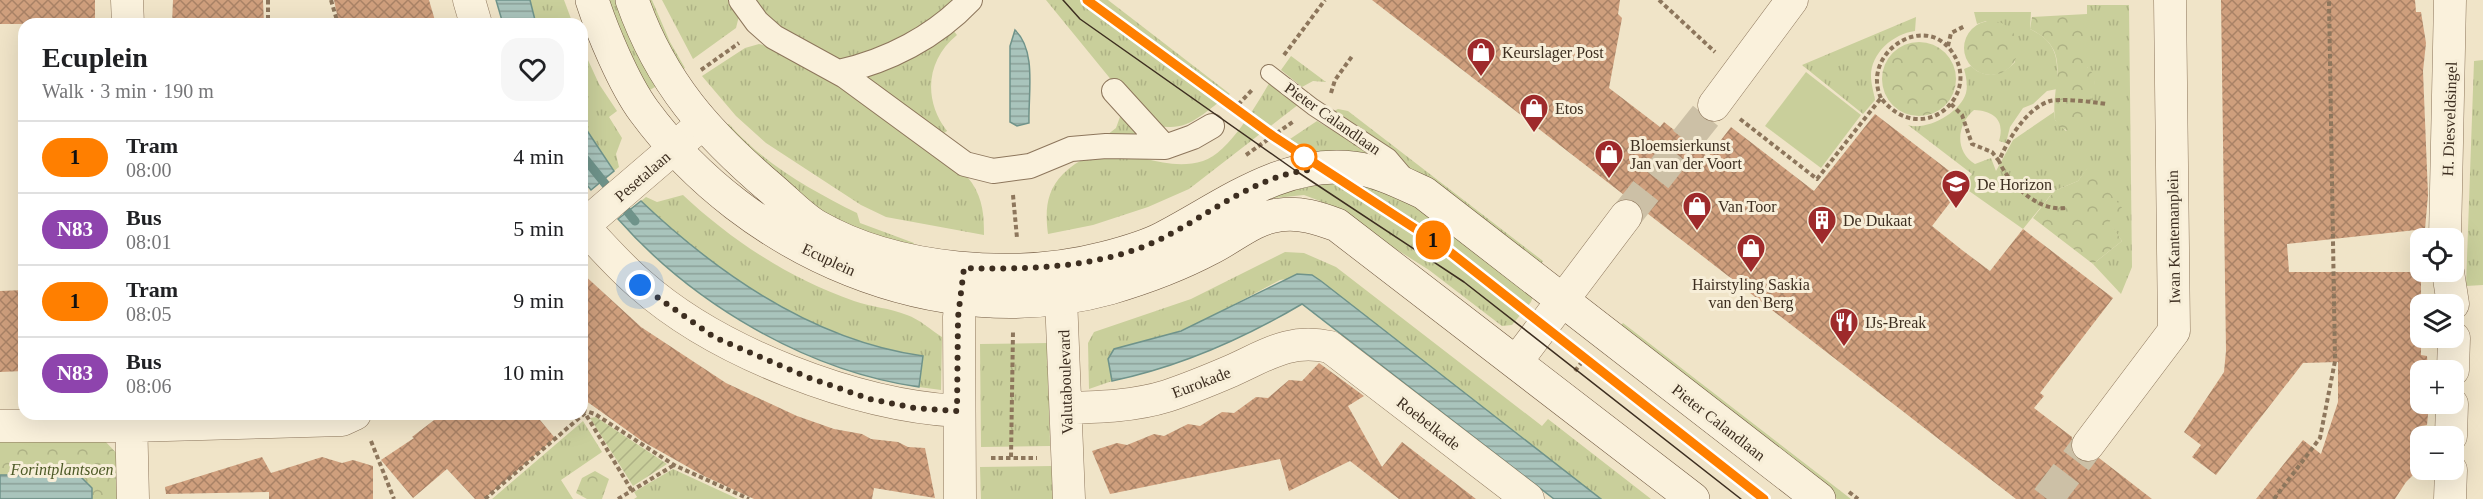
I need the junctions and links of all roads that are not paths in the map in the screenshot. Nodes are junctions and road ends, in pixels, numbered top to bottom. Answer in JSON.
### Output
{"nodes":[{"id":1,"x":127,"y":0,"type":"edge"},
{"id":2,"x":469,"y":0,"type":"edge"},
{"id":3,"x":592,"y":0,"type":"edge"},
{"id":4,"x":632,"y":0,"type":"edge"},
{"id":5,"x":741,"y":0,"type":"edge"},
{"id":6,"x":970,"y":0,"type":"edge"},
{"id":7,"x":1792,"y":0,"type":"edge"},
{"id":8,"x":2170,"y":0,"type":"edge"},
{"id":9,"x":2450,"y":0,"type":"edge"},
{"id":10,"x":128,"y":18,"type":"edge"},
{"id":11,"x":474,"y":18,"type":"edge"},
{"id":12,"x":838,"y":72,"type":"junction"},
{"id":13,"x":1269,"y":73,"type":"dead end"},
{"id":14,"x":1114,"y":91,"type":"dead end"},
{"id":15,"x":1715,"y":103,"type":"tunnel mouth"},
{"id":16,"x":702,"y":124,"type":"junction"},
{"id":17,"x":1212,"y":126,"type":"dead end"},
{"id":18,"x":1165,"y":147,"type":"junction"},
{"id":19,"x":674,"y":148,"type":"junction"},
{"id":20,"x":1424,"y":193,"type":"junction"},
{"id":21,"x":1626,"y":216,"type":"tunnel mouth"},
{"id":22,"x":588,"y":221,"type":"edge"},
{"id":23,"x":588,"y":225,"type":"edge"},
{"id":24,"x":2445,"y":228,"type":"edge"},
{"id":25,"x":1059,"y":264,"type":"junction"},
{"id":26,"x":962,"y":283,"type":"junction"},
{"id":27,"x":1062,"y":299,"type":"junction"},
{"id":28,"x":1563,"y":300,"type":"junction"},
{"id":29,"x":1330,"y":347,"type":"joint"},
{"id":30,"x":1515,"y":363,"type":"junction"},
{"id":31,"x":1067,"y":408,"type":"junction"},
{"id":32,"x":957,"y":411,"type":"junction"},
{"id":33,"x":131,"y":420,"type":"edge"},
{"id":34,"x":362,"y":425,"type":"edge"},
{"id":35,"x":0,"y":426,"type":"edge"},
{"id":36,"x":2088,"y":445,"type":"tunnel mouth"},
{"id":37,"x":2451,"y":480,"type":"edge"},
{"id":38,"x":133,"y":499,"type":"edge"},
{"id":39,"x":960,"y":499,"type":"edge"},
{"id":40,"x":1069,"y":499,"type":"edge"},
{"id":41,"x":1528,"y":499,"type":"edge"},
{"id":42,"x":1693,"y":499,"type":"edge"},
{"id":43,"x":1819,"y":499,"type":"edge"},
{"id":44,"x":2450,"y":499,"type":"edge"}],
"edges":[{"from":1,"to":10,"type":"street"},
{"from":2,"to":11,"type":"street"},
{"from":3,"to":19,"type":"main road","name":"Ecuplein"},
{"from":4,"to":16,"type":"main road","name":"Ecuplein"},
{"from":5,"to":12,"type":"street"},
{"from":6,"to":12,"type":"street"},
{"from":7,"to":15,"type":"street"},
{"from":8,"to":36,"type":"street","name":"Iwan Kantemanplein"},
{"from":9,"to":24,"type":"street","name":"H. Diesveldsingel"},
{"from":12,"to":18,"type":"street"},
{"from":13,"to":20,"type":"lane","name":"Pieter Calandlaan"},
{"from":14,"to":18,"type":"street"},
{"from":16,"to":19,"type":"street","name":"Pesetalaan"},
{"from":16,"to":26,"type":"main road","name":"Ecuplein"},
{"from":17,"to":18,"type":"street"},
{"from":19,"to":22,"type":"street","name":"Pesetalaan"},
{"from":19,"to":26,"type":"main road","name":"Ecuplein"},
{"from":20,"to":25,"type":"main road","name":"Ecuplein"},
{"from":20,"to":28,"type":"main road","name":"Pieter Calandlaan"},
{"from":21,"to":28,"type":"street"},
{"from":23,"to":32,"type":"street"},
{"from":25,"to":26,"type":"main road","name":"Ecuplein"},
{"from":25,"to":27,"type":"street","name":"Valutaboulevard"},
{"from":26,"to":27,"type":"main road","name":"Ecuplein"},
{"from":26,"to":32,"type":"street"},
{"from":27,"to":30,"type":"main road","name":"Ecuplein"},
{"from":27,"to":31,"type":"street","name":"Valutaboulevard"},
{"from":28,"to":30,"type":"street"},
{"from":28,"to":43,"type":"main road","name":"Pieter Calandlaan"},
{"from":29,"to":31,"type":"street","name":"Eurokade"},
{"from":29,"to":41,"type":"street","name":"Roebelkade"},
{"from":30,"to":42,"type":"main road"},
{"from":31,"to":40,"type":"street","name":"Valutaboulevard"},
{"from":32,"to":39,"type":"street"},
{"from":33,"to":34,"type":"street"},
{"from":33,"to":35,"type":"street"},
{"from":33,"to":38,"type":"street"},
{"from":37,"to":44,"type":"street"}]}
